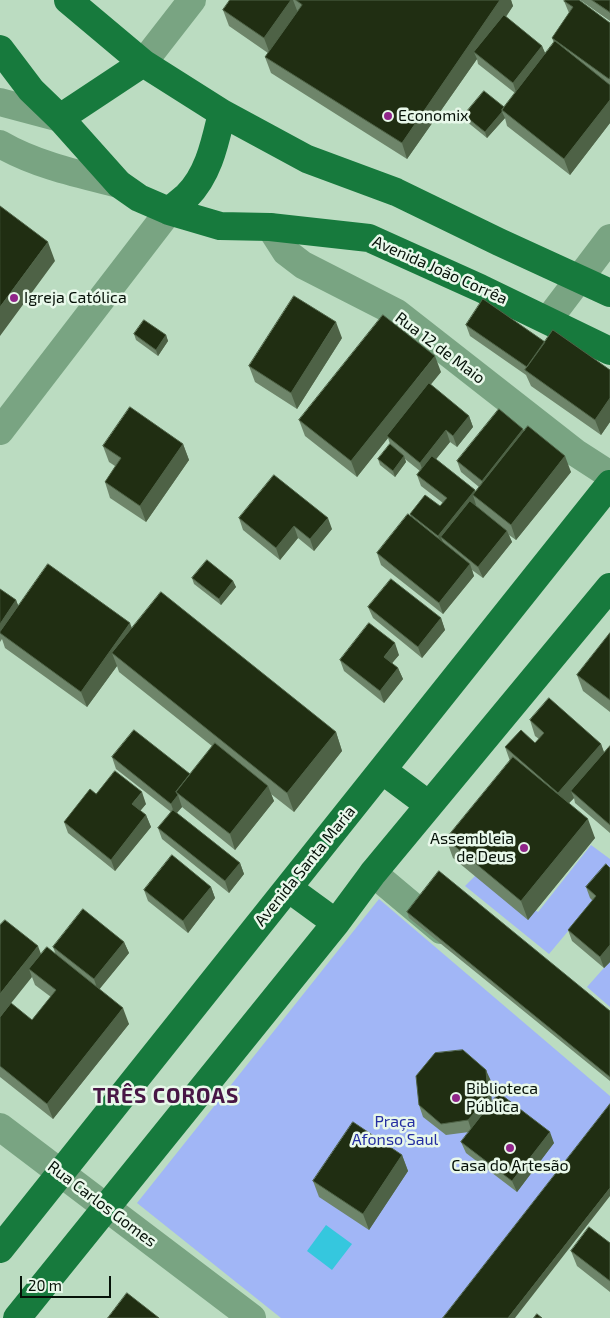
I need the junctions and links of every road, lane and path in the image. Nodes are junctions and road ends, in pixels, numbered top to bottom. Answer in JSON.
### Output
{"nodes":[{"id":1,"x":68,"y":0,"type":"edge"},
{"id":2,"x":192,"y":0,"type":"edge"},
{"id":3,"x":0,"y":49,"type":"edge"},
{"id":4,"x":143,"y":63,"type":"junction"},
{"id":5,"x":0,"y":102,"type":"edge"},
{"id":6,"x":222,"y":114,"type":"junction"},
{"id":7,"x":60,"y":118,"type":"junction"},
{"id":8,"x":0,"y":144,"type":"edge"},
{"id":9,"x":119,"y":184,"type":"junction"},
{"id":10,"x":169,"y":211,"type":"junction"},
{"id":11,"x":270,"y":227,"type":"junction"},
{"id":12,"x":610,"y":238,"type":"edge"},
{"id":13,"x":579,"y":279,"type":"junction"},
{"id":14,"x":610,"y":292,"type":"edge"},
{"id":15,"x":548,"y":320,"type":"junction"},
{"id":16,"x":610,"y":351,"type":"edge"},
{"id":17,"x":0,"y":431,"type":"edge"},
{"id":18,"x":610,"y":475,"type":"edge"},
{"id":19,"x":610,"y":484,"type":"edge"},
{"id":20,"x":610,"y":586,"type":"edge"},
{"id":21,"x":382,"y":770,"type":"junction"},
{"id":22,"x":429,"y":805,"type":"junction"},
{"id":23,"x":373,"y":873,"type":"junction"},
{"id":24,"x":288,"y":888,"type":"junction"},
{"id":25,"x":336,"y":923,"type":"junction"},
{"id":26,"x":457,"y":944,"type":"edge"},
{"id":27,"x":0,"y":1127,"type":"edge"},
{"id":28,"x":61,"y":1172,"type":"junction"},
{"id":29,"x":106,"y":1207,"type":"junction"},
{"id":30,"x":0,"y":1249,"type":"edge"},
{"id":31,"x":17,"y":1318,"type":"edge"},
{"id":32,"x":252,"y":1318,"type":"edge"}],
"edges":[{"from":1,"to":4,"type":"main road"},
{"from":2,"to":4,"type":"street"},
{"from":3,"to":7,"type":"main road","name":"Avenida João Corrêa"},
{"from":4,"to":6,"type":"main road"},
{"from":4,"to":7,"type":"main road"},
{"from":5,"to":7,"type":"street"},
{"from":6,"to":10,"type":"main road"},
{"from":6,"to":13,"type":"main road"},
{"from":7,"to":9,"type":"main road","name":"Avenida João Corrêa"},
{"from":8,"to":9,"type":"street"},
{"from":9,"to":10,"type":"main road","name":"Avenida João Corrêa"},
{"from":10,"to":11,"type":"main road","name":"Avenida João Corrêa"},
{"from":10,"to":17,"type":"street"},
{"from":11,"to":15,"type":"main road","name":"Avenida João Corrêa"},
{"from":11,"to":18,"type":"street","name":"Rua 12 de Maio"},
{"from":12,"to":13,"type":"street"},
{"from":13,"to":14,"type":"main road"},
{"from":13,"to":15,"type":"street"},
{"from":15,"to":16,"type":"main road","name":"Avenida João Corrêa"},
{"from":19,"to":21,"type":"main road","name":"Avenida Santa Maria"},
{"from":20,"to":22,"type":"main road"},
{"from":21,"to":22,"type":"main road"},
{"from":21,"to":24,"type":"main road","name":"Avenida Santa Maria"},
{"from":22,"to":23,"type":"main road"},
{"from":23,"to":25,"type":"main road"},
{"from":23,"to":26,"type":"street"},
{"from":24,"to":25,"type":"main road"},
{"from":24,"to":28,"type":"main road","name":"Avenida Santa Maria"},
{"from":25,"to":29,"type":"main road"},
{"from":27,"to":28,"type":"street","name":"Rua Carlos Gomes"},
{"from":28,"to":29,"type":"street","name":"Rua Carlos Gomes"},
{"from":28,"to":30,"type":"main road","name":"Avenida Santa Maria"},
{"from":29,"to":31,"type":"main road"},
{"from":29,"to":32,"type":"street","name":"Rua Carlos Gomes"}]}
